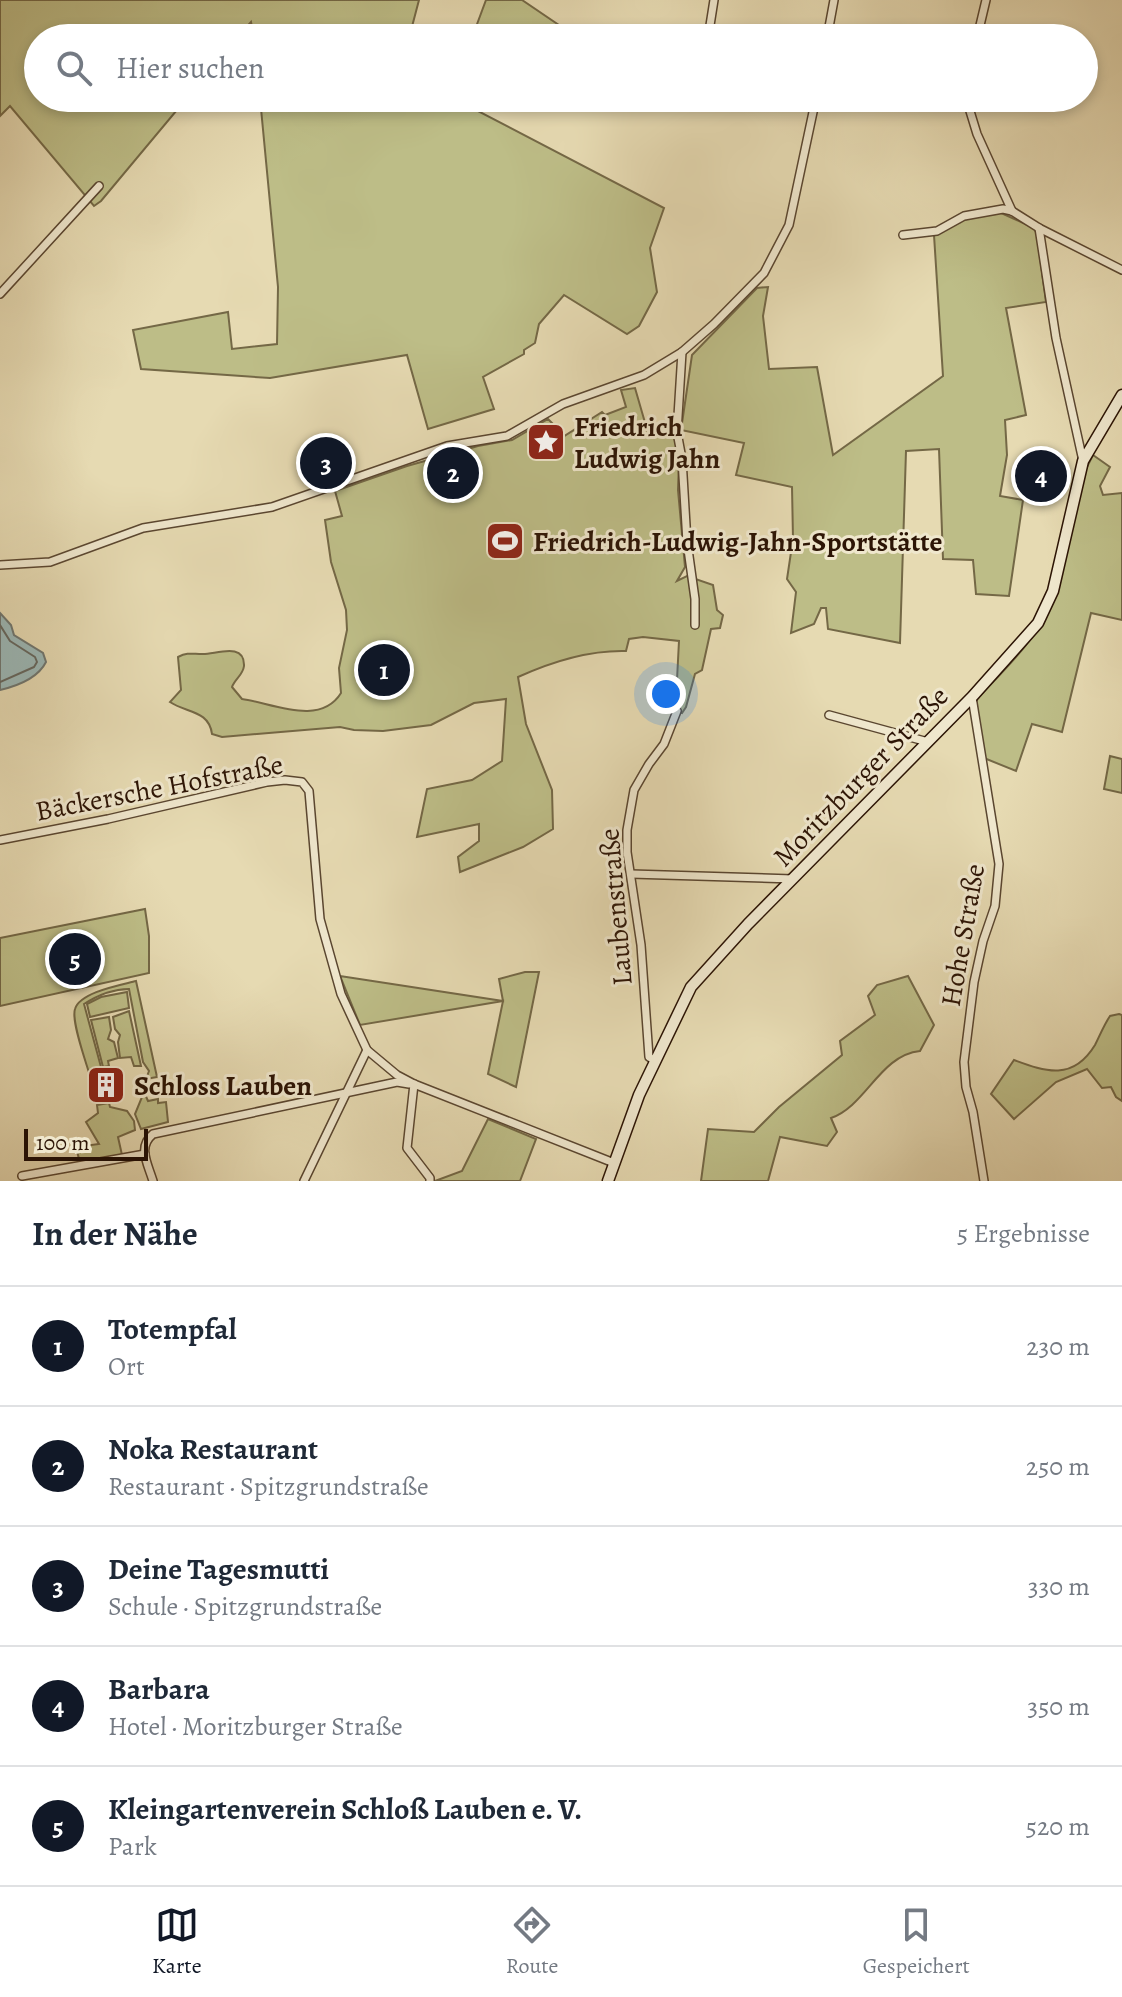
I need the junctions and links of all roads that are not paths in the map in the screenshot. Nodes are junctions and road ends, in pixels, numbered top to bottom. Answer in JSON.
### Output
{"nodes":[{"id":1,"x":714,"y":0,"type":"edge"},
{"id":2,"x":834,"y":0,"type":"edge"},
{"id":3,"x":986,"y":0,"type":"edge"},
{"id":4,"x":710,"y":24,"type":"edge"},
{"id":5,"x":830,"y":24,"type":"edge"},
{"id":6,"x":980,"y":24,"type":"edge"},
{"id":7,"x":813,"y":112,"type":"edge"},
{"id":8,"x":970,"y":112,"type":"edge"},
{"id":9,"x":99,"y":186,"type":"dead end"},
{"id":10,"x":1012,"y":211,"type":"junction"},
{"id":11,"x":1039,"y":228,"type":"junction"},
{"id":12,"x":903,"y":235,"type":"dead end"},
{"id":13,"x":1122,"y":270,"type":"edge"},
{"id":14,"x":0,"y":294,"type":"edge"},
{"id":15,"x":682,"y":352,"type":"junction"},
{"id":16,"x":1122,"y":395,"type":"edge"},
{"id":17,"x":1083,"y":461,"type":"junction"},
{"id":18,"x":0,"y":565,"type":"edge"},
{"id":19,"x":695,"y":625,"type":"dead end"},
{"id":20,"x":972,"y":697,"type":"junction"},
{"id":21,"x":677,"y":711,"type":"dead end"},
{"id":22,"x":829,"y":715,"type":"dead end"},
{"id":23,"x":928,"y":742,"type":"junction"},
{"id":24,"x":0,"y":840,"type":"edge"},
{"id":25,"x":631,"y":874,"type":"junction"},
{"id":26,"x":793,"y":879,"type":"junction"},
{"id":27,"x":367,"y":1050,"type":"junction"},
{"id":28,"x":654,"y":1060,"type":"junction"},
{"id":29,"x":414,"y":1084,"type":"junction"},
{"id":30,"x":345,"y":1093,"type":"junction"},
{"id":31,"x":145,"y":1154,"type":"junction"},
{"id":32,"x":614,"y":1163,"type":"junction"},
{"id":33,"x":22,"y":1176,"type":"dead end"},
{"id":34,"x":306,"y":1178,"type":"edge"},
{"id":35,"x":153,"y":1181,"type":"edge"},
{"id":36,"x":318,"y":1181,"type":"edge"},
{"id":37,"x":430,"y":1181,"type":"edge"},
{"id":38,"x":608,"y":1181,"type":"edge"},
{"id":39,"x":984,"y":1181,"type":"edge"}],
"edges":[{"from":1,"to":4,"type":"street"},
{"from":2,"to":5,"type":"street"},
{"from":3,"to":6,"type":"street"},
{"from":7,"to":15,"type":"street"},
{"from":8,"to":10,"type":"street"},
{"from":9,"to":14,"type":"street"},
{"from":10,"to":11,"type":"street"},
{"from":10,"to":12,"type":"street"},
{"from":11,"to":13,"type":"street"},
{"from":11,"to":17,"type":"street"},
{"from":15,"to":18,"type":"street"},
{"from":15,"to":19,"type":"street"},
{"from":16,"to":17,"type":"main road","name":"Moritzburger Straße"},
{"from":17,"to":20,"type":"main road","name":"Moritzburger Straße"},
{"from":20,"to":23,"type":"main road","name":"Moritzburger Straße"},
{"from":20,"to":39,"type":"street","name":"Hohe Straße"},
{"from":21,"to":25,"type":"street","name":"Laubenstraße"},
{"from":22,"to":23,"type":"street"},
{"from":23,"to":26,"type":"main road","name":"Moritzburger Straße"},
{"from":24,"to":27,"type":"street","name":"Bäckersche Hofstraße"},
{"from":25,"to":26,"type":"street"},
{"from":25,"to":28,"type":"street","name":"Laubenstraße"},
{"from":26,"to":28,"type":"main road","name":"Moritzburger Straße"},
{"from":27,"to":29,"type":"street","name":"Bäckersche Hofstraße"},
{"from":27,"to":30,"type":"street"},
{"from":28,"to":32,"type":"main road","name":"Moritzburger Straße"},
{"from":29,"to":30,"type":"street"},
{"from":29,"to":32,"type":"street","name":"Bäckersche Hofstraße"},
{"from":29,"to":37,"type":"street"},
{"from":30,"to":31,"type":"street"},
{"from":30,"to":34,"type":"street"},
{"from":31,"to":33,"type":"street"},
{"from":31,"to":35,"type":"street"},
{"from":32,"to":38,"type":"main road","name":"Moritzburger Straße"},
{"from":34,"to":36,"type":"street"}]}
